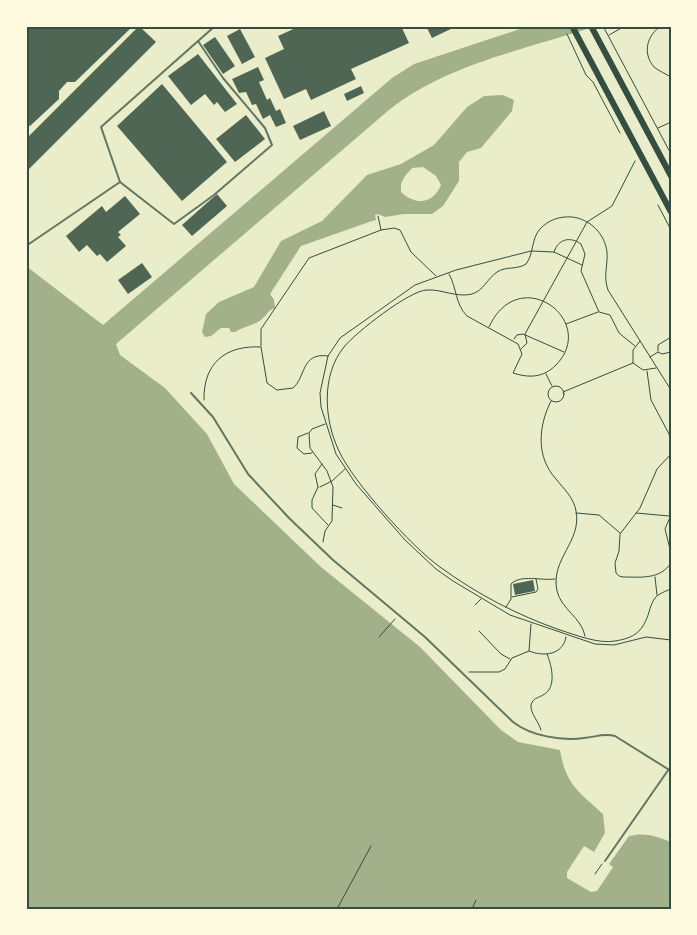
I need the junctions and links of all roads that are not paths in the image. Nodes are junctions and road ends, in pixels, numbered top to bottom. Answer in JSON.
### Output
{"nodes":[{"id":1,"x":215,"y":26,"type":"edge"},
{"id":2,"x":572,"y":26,"type":"edge"},
{"id":3,"x":592,"y":29,"type":"edge"},
{"id":4,"x":198,"y":41,"type":"junction"},
{"id":5,"x":671,"y":176,"type":"edge"},
{"id":6,"x":120,"y":182,"type":"junction"},
{"id":7,"x":671,"y":212,"type":"edge"},
{"id":8,"x":26,"y":246,"type":"edge"},
{"id":9,"x":191,"y":393,"type":"dead end"},
{"id":10,"x":671,"y":766,"type":"edge"},
{"id":11,"x":668,"y":769,"type":"junction"},
{"id":12,"x":671,"y":771,"type":"edge"},
{"id":13,"x":605,"y":861,"type":"road end"}],
"edges":[{"from":1,"to":4,"type":"lane"},
{"from":2,"to":7,"type":"highway"},
{"from":3,"to":5,"type":"highway"},
{"from":4,"to":6,"type":"lane"},
{"from":4,"to":6,"type":"lane"},
{"from":6,"to":8,"type":"lane"},
{"from":9,"to":11,"type":"lane"},
{"from":10,"to":11,"type":"lane"},
{"from":11,"to":12,"type":"lane"},
{"from":11,"to":13,"type":"lane"}]}
